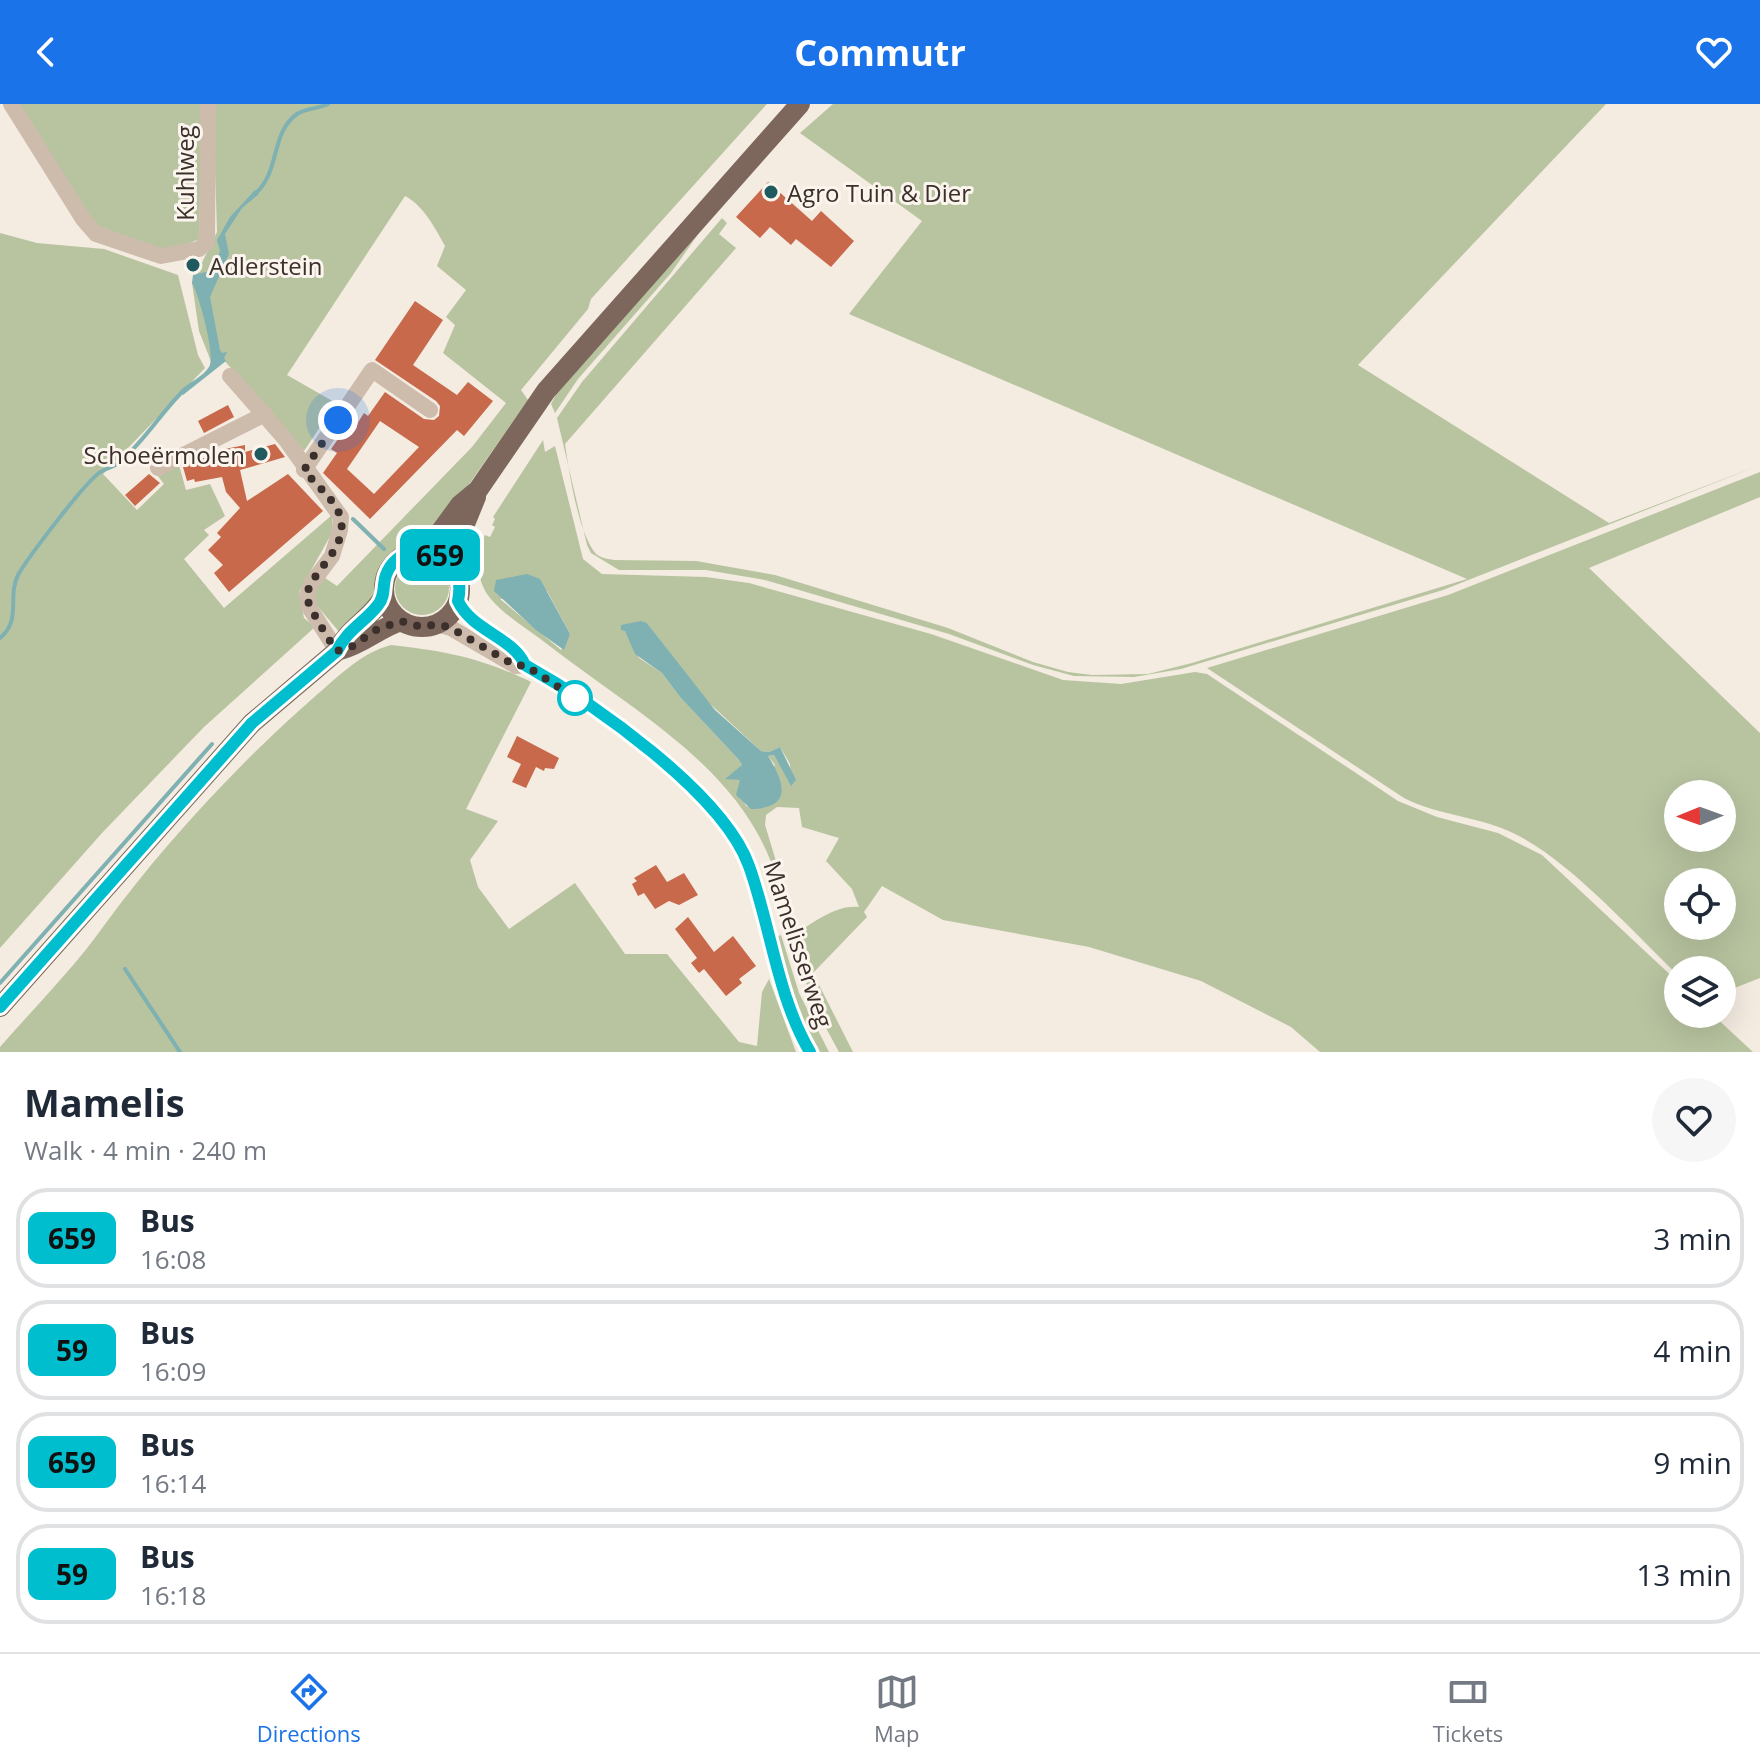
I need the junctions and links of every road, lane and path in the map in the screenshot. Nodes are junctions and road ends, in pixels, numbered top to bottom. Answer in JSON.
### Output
{"nodes":[{"id":1,"x":11,"y":104,"type":"edge"},
{"id":2,"x":208,"y":104,"type":"edge"},
{"id":3,"x":800,"y":104,"type":"edge"},
{"id":4,"x":230,"y":376,"type":"dead end"},
{"id":5,"x":430,"y":410,"type":"dead end"},
{"id":6,"x":265,"y":414,"type":"junction"},
{"id":7,"x":158,"y":468,"type":"dead end"},
{"id":8,"x":304,"y":470,"type":"junction"},
{"id":9,"x":478,"y":490,"type":"junction"},
{"id":10,"x":427,"y":550,"type":"junction"},
{"id":11,"x":452,"y":565,"type":"junction"},
{"id":12,"x":384,"y":596,"type":"junction"},
{"id":13,"x":458,"y":601,"type":"junction"},
{"id":14,"x":401,"y":621,"type":"junction"},
{"id":15,"x":438,"y":624,"type":"junction"},
{"id":16,"x":337,"y":651,"type":"junction"},
{"id":17,"x":525,"y":665,"type":"junction"},
{"id":18,"x":0,"y":1007,"type":"edge"},
{"id":19,"x":810,"y":1052,"type":"edge"}],
"edges":[{"from":1,"to":2,"type":"street","name":"Kuhlweg"},
{"from":3,"to":9,"type":"main road"},
{"from":4,"to":6,"type":"street"},
{"from":5,"to":8,"type":"street"},
{"from":6,"to":7,"type":"street"},
{"from":6,"to":8,"type":"street"},
{"from":8,"to":16,"type":"street"},
{"from":9,"to":10,"type":"main road"},
{"from":9,"to":11,"type":"main road"},
{"from":10,"to":11,"type":"main road"},
{"from":10,"to":12,"type":"main road"},
{"from":11,"to":13,"type":"main road"},
{"from":12,"to":14,"type":"main road"},
{"from":12,"to":16,"type":"main road"},
{"from":13,"to":15,"type":"main road"},
{"from":13,"to":17,"type":"street","name":"Mamelisserweg"},
{"from":14,"to":15,"type":"main road"},
{"from":14,"to":16,"type":"main road"},
{"from":15,"to":17,"type":"street","name":"Mamelisserweg"},
{"from":16,"to":18,"type":"main road"},
{"from":17,"to":19,"type":"street","name":"Mamelisserweg"}]}
